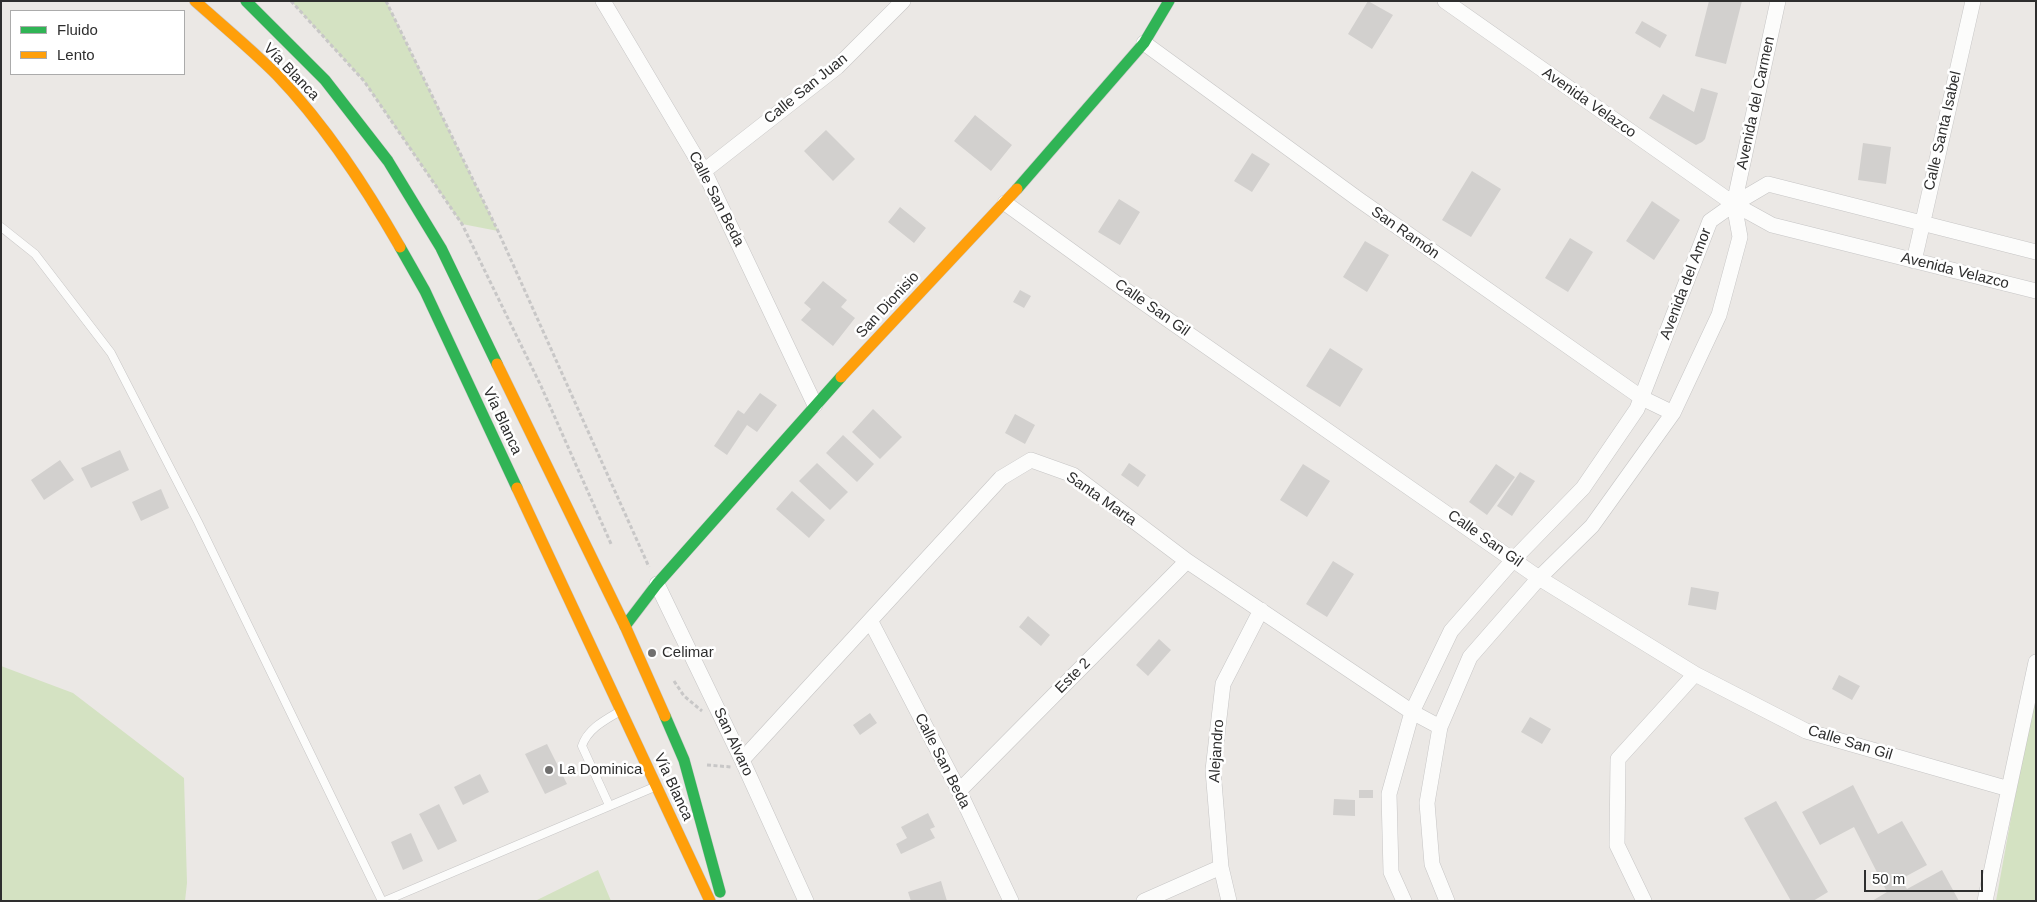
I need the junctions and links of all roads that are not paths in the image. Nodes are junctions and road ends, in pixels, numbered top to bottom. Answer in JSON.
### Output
{"nodes":[{"id":1,"x":195,"y":1,"type":"edge"},
{"id":2,"x":246,"y":1,"type":"edge"},
{"id":3,"x":603,"y":1,"type":"edge"},
{"id":4,"x":903,"y":1,"type":"edge"},
{"id":5,"x":1169,"y":1,"type":"edge"},
{"id":6,"x":1445,"y":1,"type":"edge"},
{"id":7,"x":1778,"y":1,"type":"edge"},
{"id":8,"x":1973,"y":1,"type":"edge"},
{"id":9,"x":1144,"y":43,"type":"junction"},
{"id":10,"x":704,"y":171,"type":"junction"},
{"id":11,"x":1004,"y":203,"type":"junction"},
{"id":12,"x":1734,"y":204,"type":"junction"},
{"id":13,"x":1923,"y":223,"type":"junction"},
{"id":14,"x":1,"y":227,"type":"edge"},
{"id":15,"x":2036,"y":252,"type":"edge"},
{"id":16,"x":1914,"y":261,"type":"junction"},
{"id":17,"x":2036,"y":291,"type":"edge"},
{"id":18,"x":1642,"y":398,"type":"junction"},
{"id":19,"x":815,"y":405,"type":"junction"},
{"id":20,"x":1673,"y":413,"type":"junction"},
{"id":21,"x":1514,"y":559,"type":"junction"},
{"id":22,"x":1187,"y":561,"type":"junction"},
{"id":23,"x":1539,"y":578,"type":"junction"},
{"id":24,"x":657,"y":584,"type":"junction"},
{"id":25,"x":1261,"y":610,"type":"junction"},
{"id":26,"x":871,"y":622,"type":"junction"},
{"id":27,"x":625,"y":626,"type":"junction"},
{"id":28,"x":2036,"y":662,"type":"edge"},
{"id":29,"x":1695,"y":674,"type":"junction"},
{"id":30,"x":621,"y":710,"type":"junction"},
{"id":31,"x":1412,"y":712,"type":"junction"},
{"id":32,"x":1440,"y":727,"type":"junction"},
{"id":33,"x":742,"y":760,"type":"junction"},
{"id":34,"x":656,"y":786,"type":"junction"},
{"id":35,"x":2009,"y":789,"type":"junction"},
{"id":36,"x":959,"y":791,"type":"junction"},
{"id":37,"x":609,"y":805,"type":"junction"},
{"id":38,"x":1221,"y":867,"type":"junction"},
{"id":39,"x":383,"y":901,"type":"edge"},
{"id":40,"x":710,"y":901,"type":"edge"},
{"id":41,"x":722,"y":901,"type":"edge"},
{"id":42,"x":806,"y":901,"type":"edge"},
{"id":43,"x":1011,"y":901,"type":"edge"},
{"id":44,"x":1144,"y":901,"type":"edge"},
{"id":45,"x":1230,"y":901,"type":"edge"},
{"id":46,"x":1404,"y":901,"type":"edge"},
{"id":47,"x":1447,"y":901,"type":"edge"},
{"id":48,"x":1644,"y":901,"type":"edge"},
{"id":49,"x":1986,"y":901,"type":"edge"}],
"edges":[{"from":1,"to":30,"type":"main road","name":"Vía Blanca"},
{"from":2,"to":27,"type":"main road"},
{"from":3,"to":10,"type":"street","name":"Calle San Beda"},
{"from":4,"to":10,"type":"street","name":"Calle San Juan"},
{"from":5,"to":9,"type":"main road","name":"San Dionisio"},
{"from":6,"to":12,"type":"street","name":"Avenida Velazco"},
{"from":7,"to":12,"type":"street","name":"Avenida del Carmen"},
{"from":8,"to":13,"type":"street","name":"Calle Santa Isabel"},
{"from":9,"to":11,"type":"main road","name":"San Dionisio"},
{"from":9,"to":18,"type":"street","name":"San Ramón"},
{"from":10,"to":19,"type":"street","name":"Calle San Beda"},
{"from":11,"to":19,"type":"main road","name":"San Dionisio"},
{"from":11,"to":21,"type":"street","name":"Calle San Gil"},
{"from":12,"to":13,"type":"street"},
{"from":12,"to":16,"type":"street","name":"Avenida Velazco"},
{"from":12,"to":18,"type":"street","name":"Avenida del Amor"},
{"from":12,"to":20,"type":"street"},
{"from":13,"to":15,"type":"street"},
{"from":13,"to":16,"type":"street","name":"Calle Santa Isabel"},
{"from":14,"to":39,"type":"lane"},
{"from":16,"to":17,"type":"street","name":"Avenida Velazco"},
{"from":18,"to":20,"type":"street","name":"San Ramón"},
{"from":18,"to":21,"type":"street","name":"Avenida del Amor"},
{"from":19,"to":24,"type":"main road","name":"San Dionisio"},
{"from":20,"to":23,"type":"street"},
{"from":21,"to":23,"type":"street","name":"Calle San Gil"},
{"from":21,"to":31,"type":"street","name":"Avenida del Amor"},
{"from":22,"to":25,"type":"street","name":"Santa Marta"},
{"from":22,"to":26,"type":"street","name":"Santa Marta"},
{"from":22,"to":36,"type":"street","name":"Este 2"},
{"from":23,"to":29,"type":"street","name":"Calle San Gil"},
{"from":23,"to":32,"type":"street"},
{"from":24,"to":27,"type":"main road","name":"San Dionisio"},
{"from":24,"to":33,"type":"street","name":"San Alvaro"},
{"from":25,"to":31,"type":"street","name":"Santa Marta"},
{"from":25,"to":38,"type":"street","name":"Alejandro"},
{"from":26,"to":33,"type":"street","name":"Santa Marta"},
{"from":26,"to":36,"type":"street","name":"Calle San Beda"},
{"from":27,"to":41,"type":"main road"},
{"from":28,"to":35,"type":"street"},
{"from":29,"to":35,"type":"street","name":"Calle San Gil"},
{"from":29,"to":48,"type":"street"},
{"from":30,"to":34,"type":"main road","name":"Vía Blanca"},
{"from":30,"to":37,"type":"lane"},
{"from":31,"to":32,"type":"street","name":"Santa Marta"},
{"from":31,"to":46,"type":"street","name":"Avenida del Amor"},
{"from":32,"to":47,"type":"street"},
{"from":33,"to":42,"type":"street","name":"San Alvaro"},
{"from":34,"to":37,"type":"lane"},
{"from":34,"to":40,"type":"main road","name":"Vía Blanca"},
{"from":35,"to":49,"type":"street"},
{"from":36,"to":43,"type":"street","name":"Calle San Beda"},
{"from":37,"to":39,"type":"lane"},
{"from":38,"to":44,"type":"street"},
{"from":38,"to":45,"type":"street","name":"Alejandro"}]}
